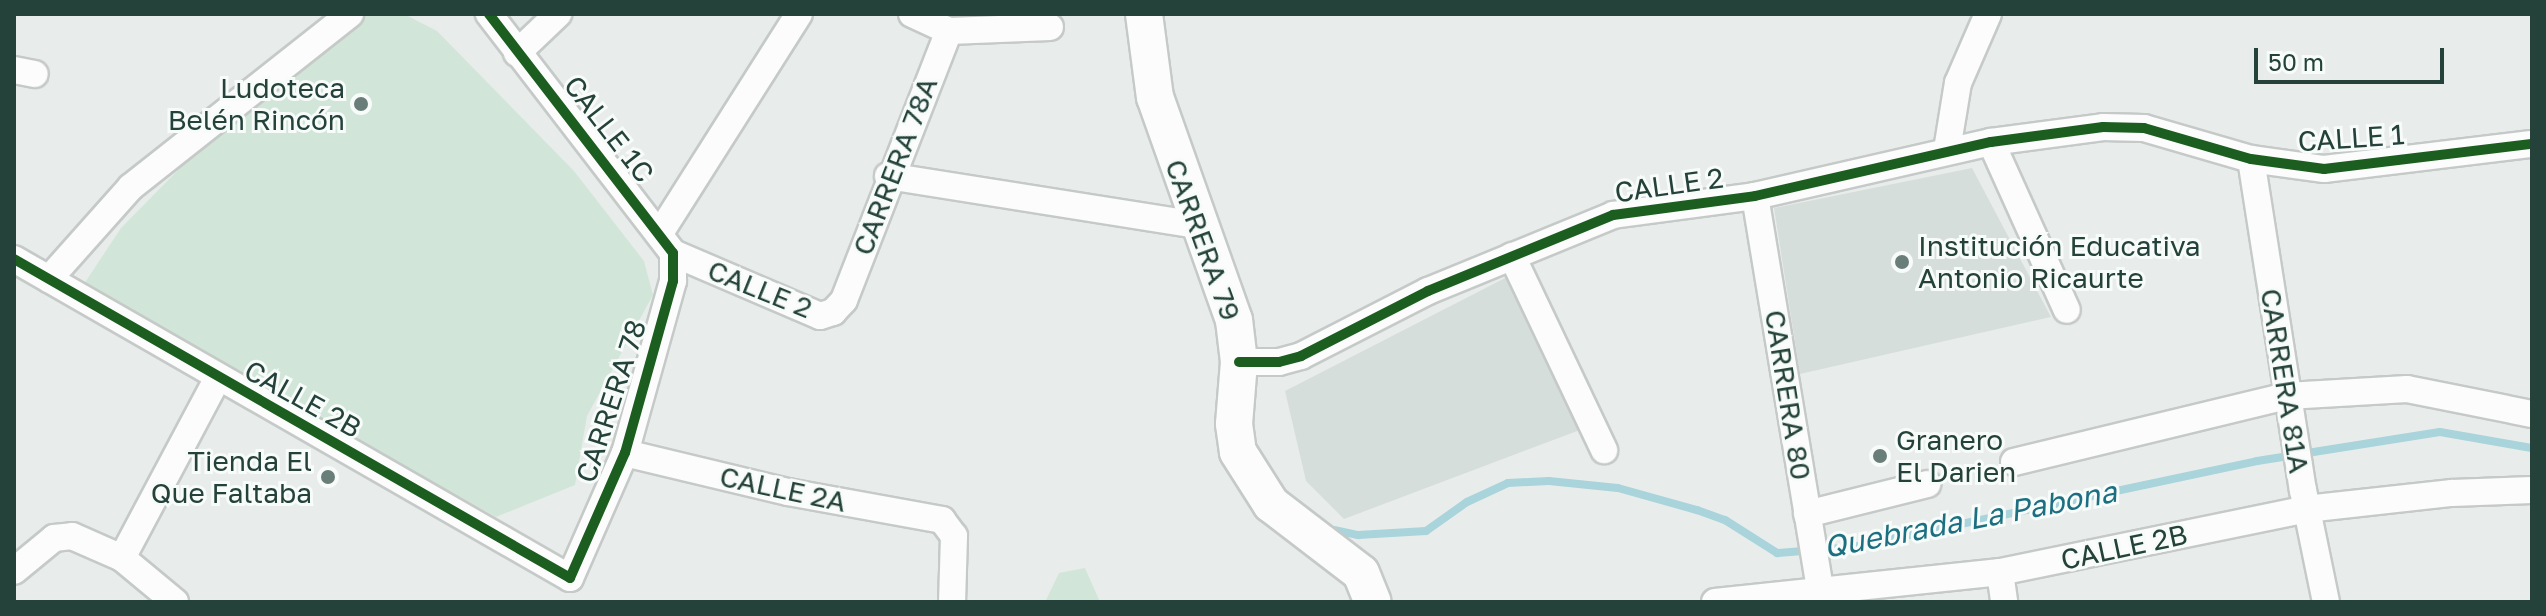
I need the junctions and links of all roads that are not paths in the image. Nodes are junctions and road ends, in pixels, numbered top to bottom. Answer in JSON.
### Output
{"nodes":[{"id":1,"x":350,"y":14,"type":"edge"},
{"id":2,"x":489,"y":14,"type":"edge"},
{"id":3,"x":558,"y":14,"type":"edge"},
{"id":4,"x":799,"y":14,"type":"edge"},
{"id":5,"x":912,"y":14,"type":"edge"},
{"id":6,"x":1144,"y":14,"type":"edge"},
{"id":7,"x":1988,"y":14,"type":"edge"},
{"id":8,"x":1050,"y":27,"type":"dead end"},
{"id":9,"x":949,"y":31,"type":"junction"},
{"id":10,"x":517,"y":53,"type":"junction"},
{"id":11,"x":2129,"y":127,"type":"joint"},
{"id":12,"x":1991,"y":142,"type":"junction"},
{"id":13,"x":2532,"y":144,"type":"edge"},
{"id":14,"x":1947,"y":150,"type":"junction"},
{"id":15,"x":2251,"y":159,"type":"junction"},
{"id":16,"x":888,"y":176,"type":"junction"},
{"id":17,"x":1755,"y":196,"type":"junction"},
{"id":18,"x":1196,"y":225,"type":"junction"},
{"id":19,"x":666,"y":243,"type":"junction"},
{"id":20,"x":1512,"y":256,"type":"junction"},
{"id":21,"x":14,"y":259,"type":"edge"},
{"id":22,"x":49,"y":279,"type":"junction"},
{"id":23,"x":844,"y":300,"type":"joint"},
{"id":24,"x":2067,"y":310,"type":"dead end"},
{"id":25,"x":1239,"y":362,"type":"junction"},
{"id":26,"x":217,"y":379,"type":"junction"},
{"id":27,"x":2287,"y":396,"type":"junction"},
{"id":28,"x":2532,"y":414,"type":"edge"},
{"id":29,"x":1604,"y":450,"type":"dead end"},
{"id":30,"x":625,"y":453,"type":"junction"},
{"id":31,"x":2014,"y":462,"type":"dead end"},
{"id":32,"x":1927,"y":484,"type":"dead end"},
{"id":33,"x":2532,"y":490,"type":"edge"},
{"id":34,"x":2306,"y":509,"type":"junction"},
{"id":35,"x":1809,"y":524,"type":"junction"},
{"id":36,"x":122,"y":558,"type":"junction"},
{"id":37,"x":22,"y":564,"type":"edge"},
{"id":38,"x":2000,"y":572,"type":"junction"},
{"id":39,"x":570,"y":578,"type":"joint"},
{"id":40,"x":1830,"y":597,"type":"edge"},
{"id":41,"x":175,"y":602,"type":"edge"},
{"id":42,"x":952,"y":602,"type":"edge"},
{"id":43,"x":1373,"y":602,"type":"edge"},
{"id":44,"x":1715,"y":602,"type":"edge"},
{"id":45,"x":2004,"y":602,"type":"edge"},
{"id":46,"x":2326,"y":602,"type":"edge"}],
"edges":[{"from":1,"to":22,"type":"street"},
{"from":2,"to":10,"type":"street","name":"CALLE 1C"},
{"from":3,"to":10,"type":"street"},
{"from":4,"to":19,"type":"street"},
{"from":5,"to":9,"type":"street"},
{"from":6,"to":18,"type":"main road","name":"CARRERA 79"},
{"from":7,"to":14,"type":"street"},
{"from":8,"to":9,"type":"street"},
{"from":9,"to":16,"type":"street","name":"CARRERA 78A"},
{"from":10,"to":19,"type":"street","name":"CALLE 1C"},
{"from":11,"to":12,"type":"street","name":"CALLE 2"},
{"from":11,"to":15,"type":"street","name":"CALLE 1"},
{"from":12,"to":14,"type":"street","name":"CALLE 2"},
{"from":12,"to":24,"type":"street"},
{"from":13,"to":15,"type":"street","name":"CALLE 1"},
{"from":14,"to":17,"type":"street","name":"CALLE 2"},
{"from":15,"to":27,"type":"street","name":"CARRERA 81A"},
{"from":16,"to":18,"type":"street"},
{"from":16,"to":23,"type":"street","name":"CARRERA 78A"},
{"from":17,"to":20,"type":"street","name":"CALLE 2"},
{"from":17,"to":35,"type":"street","name":"CARRERA 80"},
{"from":18,"to":25,"type":"main road","name":"CARRERA 79"},
{"from":19,"to":23,"type":"street","name":"CALLE 2"},
{"from":19,"to":30,"type":"street","name":"CARRERA 78"},
{"from":20,"to":25,"type":"street","name":"CALLE 2"},
{"from":20,"to":29,"type":"street"},
{"from":21,"to":22,"type":"street","name":"CALLE 2B"},
{"from":22,"to":26,"type":"street","name":"CALLE 2B"},
{"from":25,"to":43,"type":"main road","name":"CARRERA 79"},
{"from":26,"to":36,"type":"street"},
{"from":26,"to":39,"type":"street","name":"CALLE 2B"},
{"from":27,"to":28,"type":"street"},
{"from":27,"to":31,"type":"street"},
{"from":27,"to":34,"type":"street","name":"CARRERA 81A"},
{"from":30,"to":39,"type":"street","name":"CARRERA 78"},
{"from":30,"to":42,"type":"street","name":"CALLE 2A"},
{"from":32,"to":35,"type":"street"},
{"from":33,"to":34,"type":"street","name":"CALLE 2B"},
{"from":34,"to":38,"type":"street","name":"CALLE 2B"},
{"from":34,"to":46,"type":"street","name":"CARRERA 81A"},
{"from":35,"to":40,"type":"street","name":"CARRERA 80"},
{"from":36,"to":37,"type":"street"},
{"from":36,"to":41,"type":"street"},
{"from":38,"to":40,"type":"street","name":"CALLE 2B"},
{"from":38,"to":45,"type":"street"},
{"from":40,"to":44,"type":"street","name":"CALLE 2B"}]}
